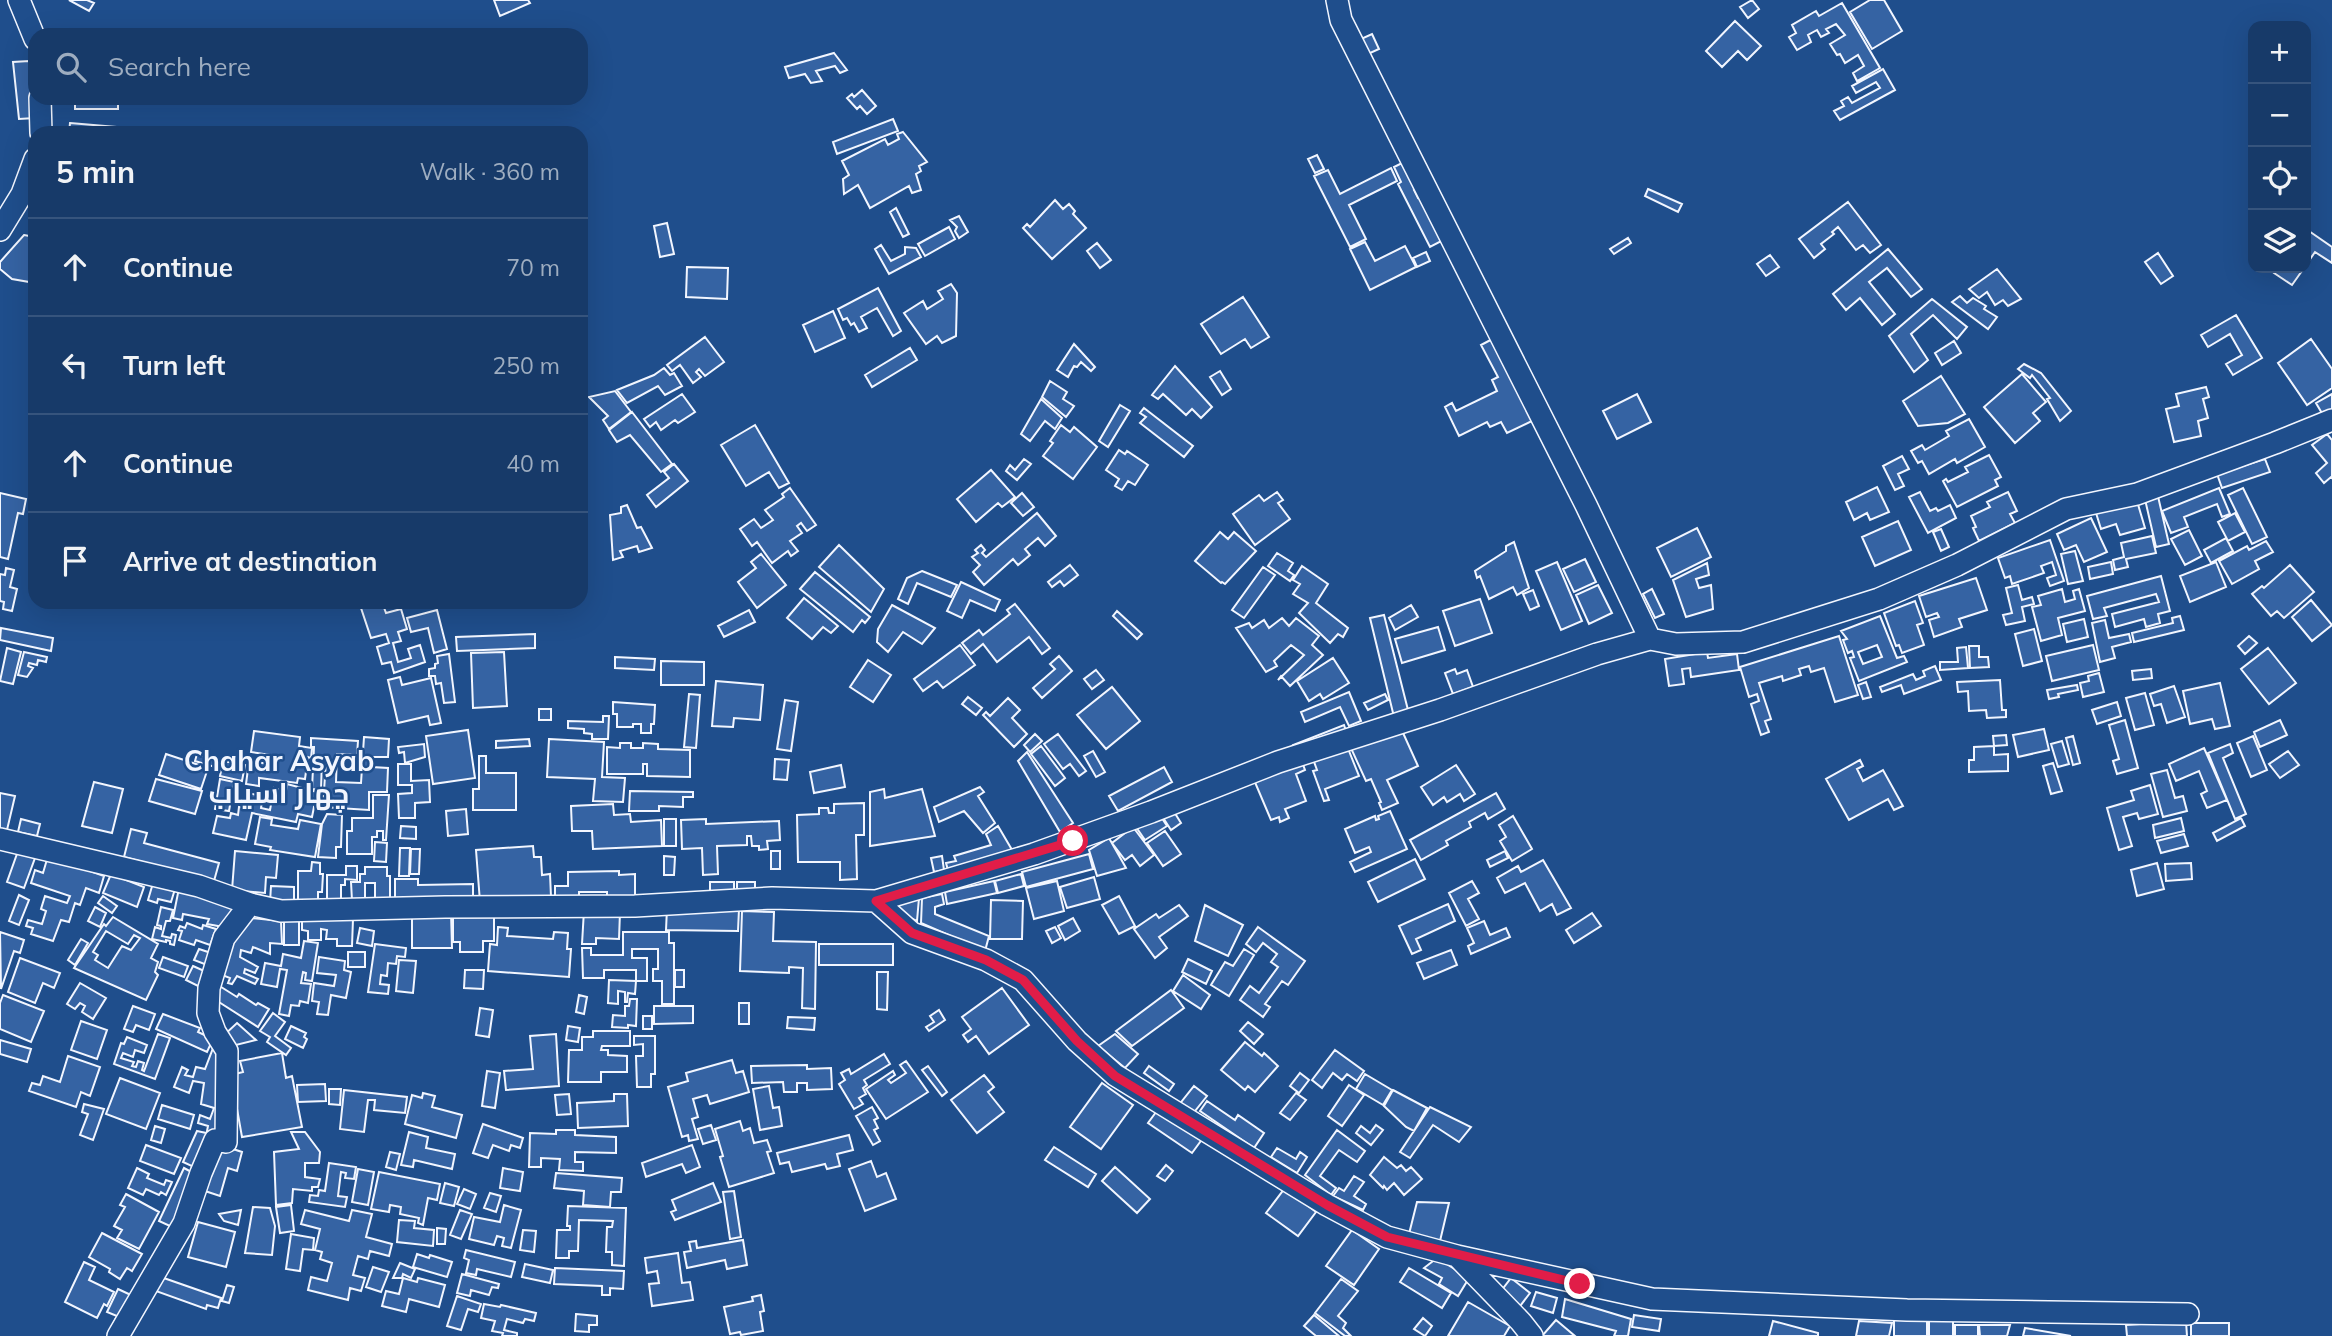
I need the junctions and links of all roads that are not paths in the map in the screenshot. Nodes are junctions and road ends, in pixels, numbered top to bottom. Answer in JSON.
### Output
{"nodes":[{"id":1,"x":19,"y":0,"type":"edge"},
{"id":2,"x":1337,"y":0,"type":"edge"},
{"id":3,"x":30,"y":28,"type":"edge"},
{"id":4,"x":40,"y":105,"type":"edge"},
{"id":5,"x":41,"y":126,"type":"edge"},
{"id":6,"x":28,"y":178,"type":"edge"},
{"id":7,"x":0,"y":230,"type":"edge"},
{"id":8,"x":2332,"y":419,"type":"edge"},
{"id":9,"x":1650,"y":639,"type":"junction"},
{"id":10,"x":0,"y":839,"type":"edge"},
{"id":11,"x":876,"y":901,"type":"junction"},
{"id":12,"x":250,"y":904,"type":"junction"},
{"id":13,"x":1457,"y":1256,"type":"junction"},
{"id":14,"x":2188,"y":1314,"type":"dead end"},
{"id":15,"x":118,"y":1336,"type":"edge"},
{"id":16,"x":1532,"y":1336,"type":"edge"}],
"edges":[{"from":1,"to":3,"type":"street"},
{"from":2,"to":9,"type":"street"},
{"from":4,"to":5,"type":"street"},
{"from":6,"to":7,"type":"street"},
{"from":8,"to":9,"type":"street"},
{"from":9,"to":11,"type":"street"},
{"from":10,"to":12,"type":"street"},
{"from":11,"to":12,"type":"street"},
{"from":11,"to":13,"type":"street"},
{"from":12,"to":15,"type":"street"},
{"from":13,"to":14,"type":"street"},
{"from":13,"to":16,"type":"street"}]}
